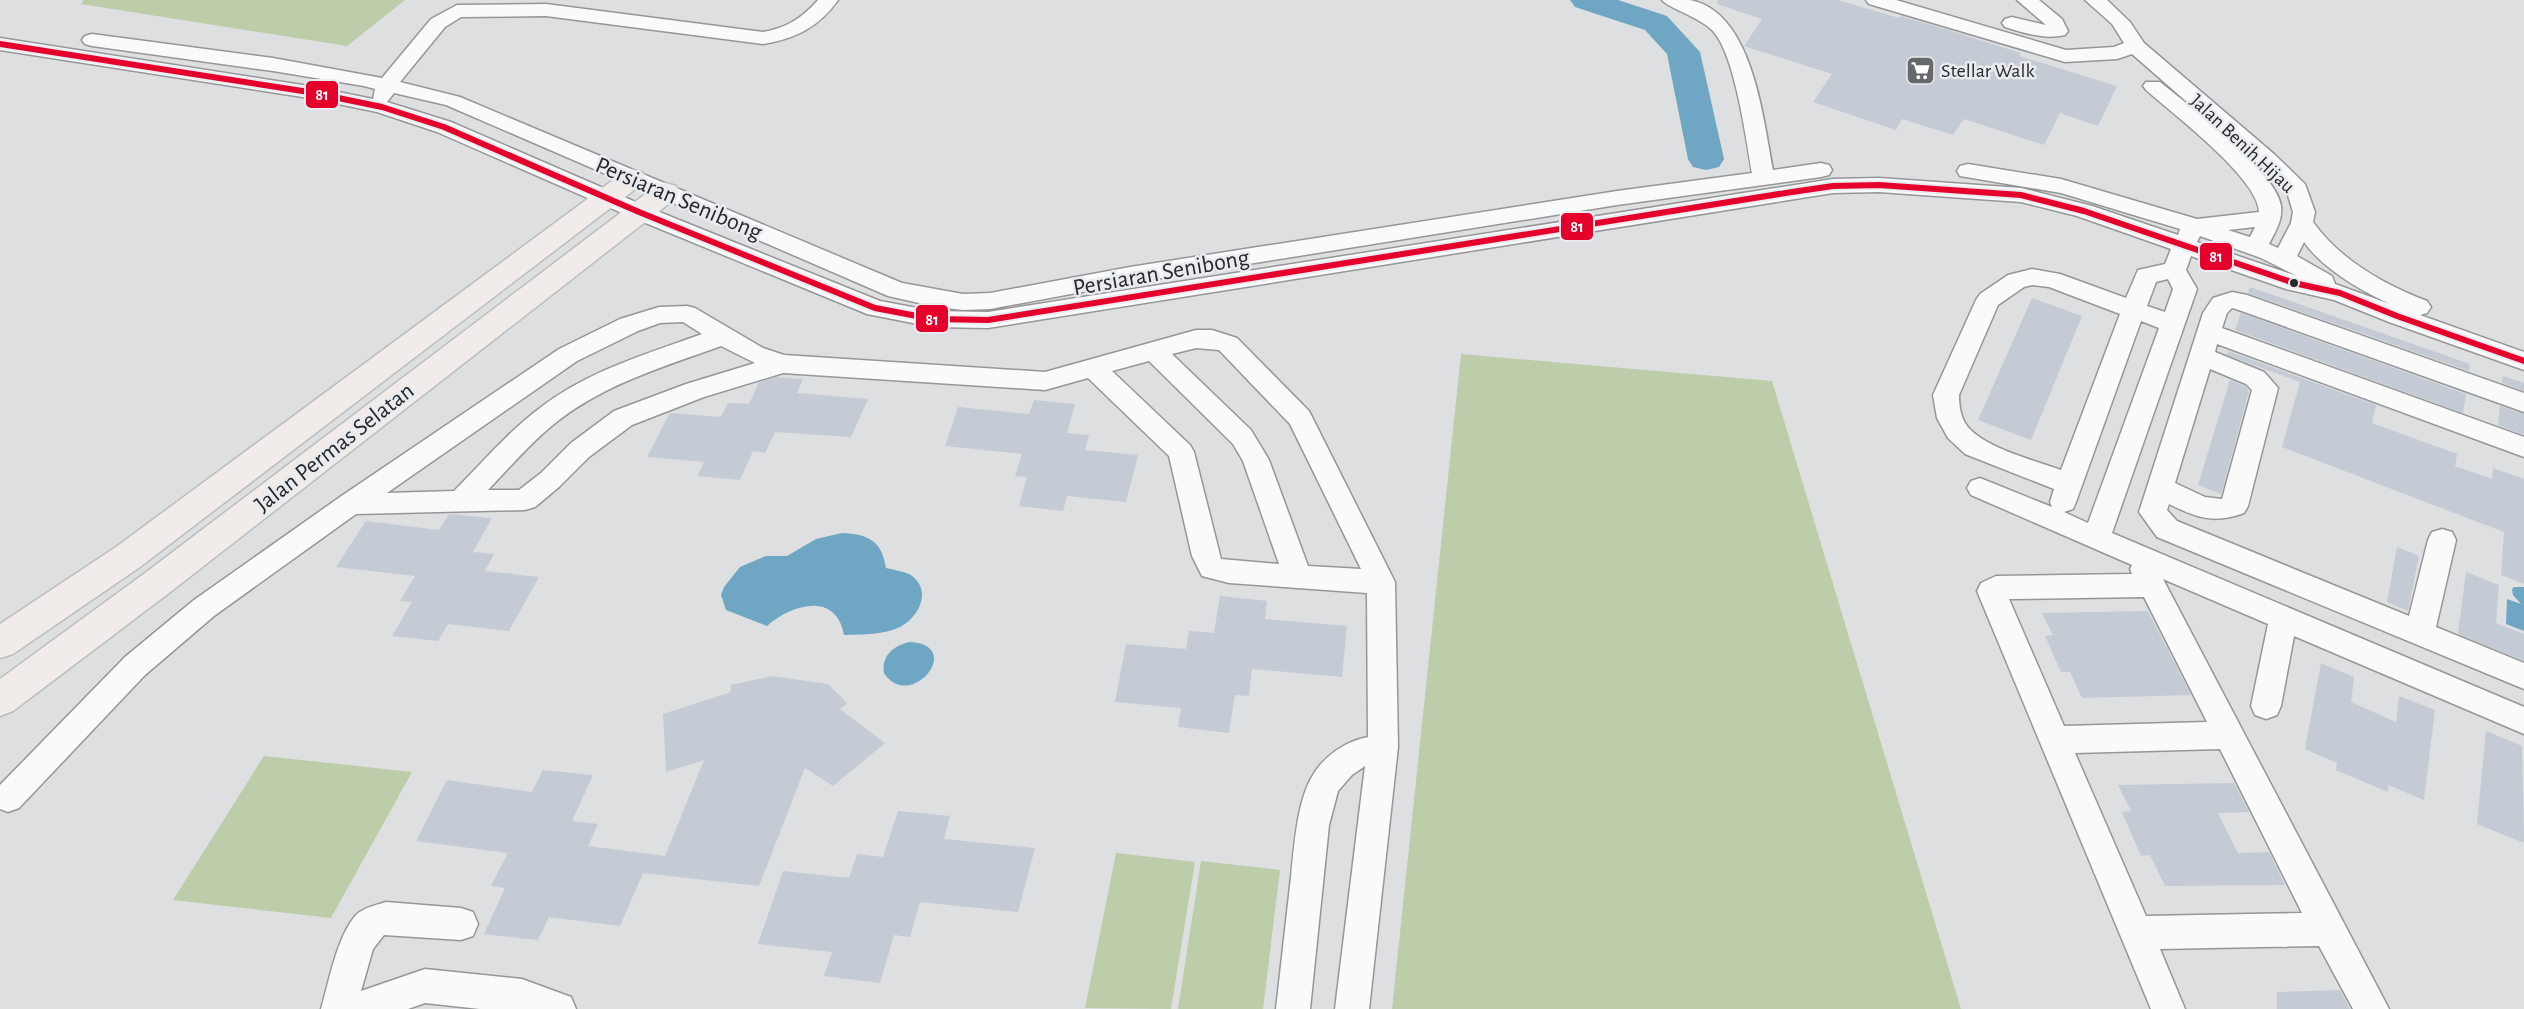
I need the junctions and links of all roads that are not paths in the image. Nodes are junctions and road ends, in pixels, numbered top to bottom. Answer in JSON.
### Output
{"nodes":[{"id":1,"x":828,"y":0,"type":"edge"},
{"id":2,"x":1672,"y":0,"type":"edge"},
{"id":3,"x":1876,"y":0,"type":"edge"},
{"id":4,"x":1936,"y":0,"type":"edge"},
{"id":5,"x":2013,"y":0,"type":"edge"},
{"id":6,"x":2095,"y":0,"type":"edge"},
{"id":7,"x":2031,"y":3,"type":"edge"},
{"id":8,"x":551,"y":5,"type":"edge"},
{"id":9,"x":0,"y":30,"type":"edge"},
{"id":10,"x":0,"y":44,"type":"edge"},
{"id":11,"x":2126,"y":50,"type":"junction"},
{"id":12,"x":388,"y":83,"type":"junction"},
{"id":13,"x":382,"y":107,"type":"junction"},
{"id":14,"x":633,"y":178,"type":"junction"},
{"id":15,"x":1760,"y":184,"type":"junction"},
{"id":16,"x":666,"y":192,"type":"junction"},
{"id":17,"x":606,"y":198,"type":"junction"},
{"id":18,"x":1662,"y":203,"type":"junction"},
{"id":19,"x":639,"y":212,"type":"junction"},
{"id":20,"x":2270,"y":218,"type":"junction"},
{"id":21,"x":2302,"y":223,"type":"junction"},
{"id":22,"x":2189,"y":236,"type":"junction"},
{"id":23,"x":2255,"y":248,"type":"junction"},
{"id":24,"x":2285,"y":258,"type":"junction"},
{"id":25,"x":2174,"y":270,"type":"junction"},
{"id":26,"x":2340,"y":293,"type":"junction"},
{"id":27,"x":2398,"y":308,"type":"junction"},
{"id":28,"x":2133,"y":309,"type":"junction"},
{"id":29,"x":2173,"y":324,"type":"junction"},
{"id":30,"x":723,"y":336,"type":"junction"},
{"id":31,"x":2524,"y":342,"type":"edge"},
{"id":32,"x":2205,"y":344,"type":"junction"},
{"id":33,"x":1154,"y":351,"type":"junction"},
{"id":34,"x":2524,"y":361,"type":"edge"},
{"id":35,"x":783,"y":364,"type":"junction"},
{"id":36,"x":1093,"y":368,"type":"junction"},
{"id":37,"x":2473,"y":385,"type":"junction"},
{"id":38,"x":2400,"y":403,"type":"junction"},
{"id":39,"x":2524,"y":403,"type":"edge"},
{"id":40,"x":2468,"y":426,"type":"junction"},
{"id":41,"x":2524,"y":447,"type":"edge"},
{"id":42,"x":2524,"y":454,"type":"edge"},
{"id":43,"x":2069,"y":484,"type":"junction"},
{"id":44,"x":1980,"y":488,"type":"dead end"},
{"id":45,"x":2160,"y":488,"type":"junction"},
{"id":46,"x":460,"y":502,"type":"junction"},
{"id":47,"x":350,"y":504,"type":"junction"},
{"id":48,"x":2056,"y":520,"type":"junction"},
{"id":49,"x":2097,"y":537,"type":"junction"},
{"id":50,"x":2442,"y":540,"type":"dead end"},
{"id":51,"x":128,"y":557,"type":"junction"},
{"id":52,"x":2138,"y":558,"type":"junction"},
{"id":53,"x":1298,"y":577,"type":"junction"},
{"id":54,"x":1381,"y":582,"type":"junction"},
{"id":55,"x":157,"y":583,"type":"junction"},
{"id":56,"x":2152,"y":585,"type":"junction"},
{"id":57,"x":2283,"y":619,"type":"junction"},
{"id":58,"x":2420,"y":633,"type":"junction"},
{"id":59,"x":0,"y":643,"type":"edge"},
{"id":60,"x":2524,"y":675,"type":"edge"},
{"id":61,"x":0,"y":700,"type":"edge"},
{"id":62,"x":2266,"y":706,"type":"dead end"},
{"id":63,"x":2524,"y":721,"type":"edge"},
{"id":64,"x":2229,"y":735,"type":"junction"},
{"id":65,"x":2054,"y":740,"type":"junction"},
{"id":66,"x":1383,"y":747,"type":"junction"},
{"id":67,"x":3,"y":798,"type":"edge"},
{"id":68,"x":461,"y":924,"type":"dead end"},
{"id":69,"x":2328,"y":929,"type":"junction"},
{"id":70,"x":2135,"y":933,"type":"junction"},
{"id":71,"x":338,"y":1009,"type":"edge"},
{"id":72,"x":358,"y":1009,"type":"edge"},
{"id":73,"x":559,"y":1009,"type":"edge"},
{"id":74,"x":1293,"y":1009,"type":"edge"},
{"id":75,"x":1352,"y":1009,"type":"edge"},
{"id":76,"x":2168,"y":1009,"type":"edge"},
{"id":77,"x":2372,"y":1009,"type":"edge"}],
"edges":[{"from":1,"to":8,"type":"street"},
{"from":2,"to":15,"type":"street"},
{"from":3,"to":11,"type":"street"},
{"from":4,"to":7,"type":"street"},
{"from":5,"to":7,"type":"street"},
{"from":6,"to":11,"type":"street"},
{"from":8,"to":12,"type":"street"},
{"from":9,"to":12,"type":"street","name":"Persiaran Senibong"},
{"from":10,"to":13,"type":"street","name":"Persiaran Senibong"},
{"from":11,"to":20,"type":"street","name":"Jalan Benih Hijau"},
{"from":11,"to":21,"type":"street","name":"Jalan Benih Hijau"},
{"from":12,"to":13,"type":"street"},
{"from":12,"to":14,"type":"street","name":"Persiaran Senibong"},
{"from":13,"to":17,"type":"street","name":"Persiaran Senibong"},
{"from":14,"to":16,"type":"street","name":"Persiaran Senibong"},
{"from":14,"to":17,"type":"main road","name":"Jalan Permas Selatan"},
{"from":15,"to":18,"type":"street","name":"Persiaran Senibong"},
{"from":15,"to":22,"type":"street","name":"Persiaran Senibong"},
{"from":16,"to":18,"type":"street","name":"Persiaran Senibong"},
{"from":16,"to":19,"type":"main road","name":"Jalan Permas Selatan"},
{"from":17,"to":19,"type":"street","name":"Persiaran Senibong"},
{"from":17,"to":51,"type":"main road","name":"Jalan Permas Selatan"},
{"from":18,"to":19,"type":"street","name":"Persiaran Senibong"},
{"from":19,"to":55,"type":"main road","name":"Jalan Permas Selatan"},
{"from":20,"to":22,"type":"street"},
{"from":20,"to":23,"type":"street","name":"Jalan Benih Hijau"},
{"from":21,"to":24,"type":"street","name":"Jalan Benih Hijau"},
{"from":21,"to":27,"type":"street"},
{"from":22,"to":23,"type":"street","name":"Persiaran Senibong"},
{"from":22,"to":25,"type":"street"},
{"from":22,"to":26,"type":"street","name":"Persiaran Senibong"},
{"from":23,"to":24,"type":"street","name":"Persiaran Senibong"},
{"from":24,"to":26,"type":"street","name":"Persiaran Senibong"},
{"from":25,"to":28,"type":"street"},
{"from":25,"to":29,"type":"street"},
{"from":26,"to":27,"type":"street","name":"Persiaran Senibong"},
{"from":27,"to":31,"type":"street","name":"Persiaran Senibong"},
{"from":27,"to":34,"type":"street","name":"Persiaran Senibong"},
{"from":28,"to":29,"type":"street"},
{"from":28,"to":43,"type":"street"},
{"from":28,"to":43,"type":"street"},
{"from":29,"to":49,"type":"street"},
{"from":30,"to":35,"type":"street"},
{"from":30,"to":46,"type":"street"},
{"from":30,"to":47,"type":"street"},
{"from":32,"to":37,"type":"street"},
{"from":32,"to":38,"type":"street"},
{"from":32,"to":45,"type":"street"},
{"from":32,"to":45,"type":"street"},
{"from":33,"to":36,"type":"street"},
{"from":33,"to":53,"type":"street"},
{"from":33,"to":54,"type":"street"},
{"from":35,"to":36,"type":"street"},
{"from":35,"to":46,"type":"street"},
{"from":36,"to":53,"type":"street"},
{"from":37,"to":39,"type":"street"},
{"from":37,"to":40,"type":"street"},
{"from":38,"to":40,"type":"street"},
{"from":38,"to":42,"type":"street"},
{"from":40,"to":41,"type":"street"},
{"from":43,"to":48,"type":"street"},
{"from":44,"to":48,"type":"street"},
{"from":45,"to":58,"type":"street"},
{"from":46,"to":47,"type":"street"},
{"from":47,"to":67,"type":"street"},
{"from":48,"to":49,"type":"street"},
{"from":49,"to":52,"type":"street"},
{"from":50,"to":58,"type":"street"},
{"from":51,"to":55,"type":"main road"},
{"from":51,"to":59,"type":"main road","name":"Jalan Permas Selatan"},
{"from":52,"to":56,"type":"street"},
{"from":52,"to":57,"type":"street"},
{"from":53,"to":54,"type":"street"},
{"from":54,"to":66,"type":"street"},
{"from":55,"to":61,"type":"main road","name":"Jalan Permas Selatan"},
{"from":56,"to":64,"type":"street"},
{"from":56,"to":65,"type":"street"},
{"from":57,"to":62,"type":"street"},
{"from":57,"to":63,"type":"street"},
{"from":58,"to":60,"type":"street"},
{"from":64,"to":65,"type":"street"},
{"from":64,"to":69,"type":"street"},
{"from":65,"to":70,"type":"street"},
{"from":66,"to":74,"type":"street"},
{"from":66,"to":75,"type":"street"},
{"from":68,"to":71,"type":"street"},
{"from":69,"to":70,"type":"street"},
{"from":69,"to":77,"type":"street"},
{"from":70,"to":76,"type":"street"},
{"from":72,"to":73,"type":"street"}]}
